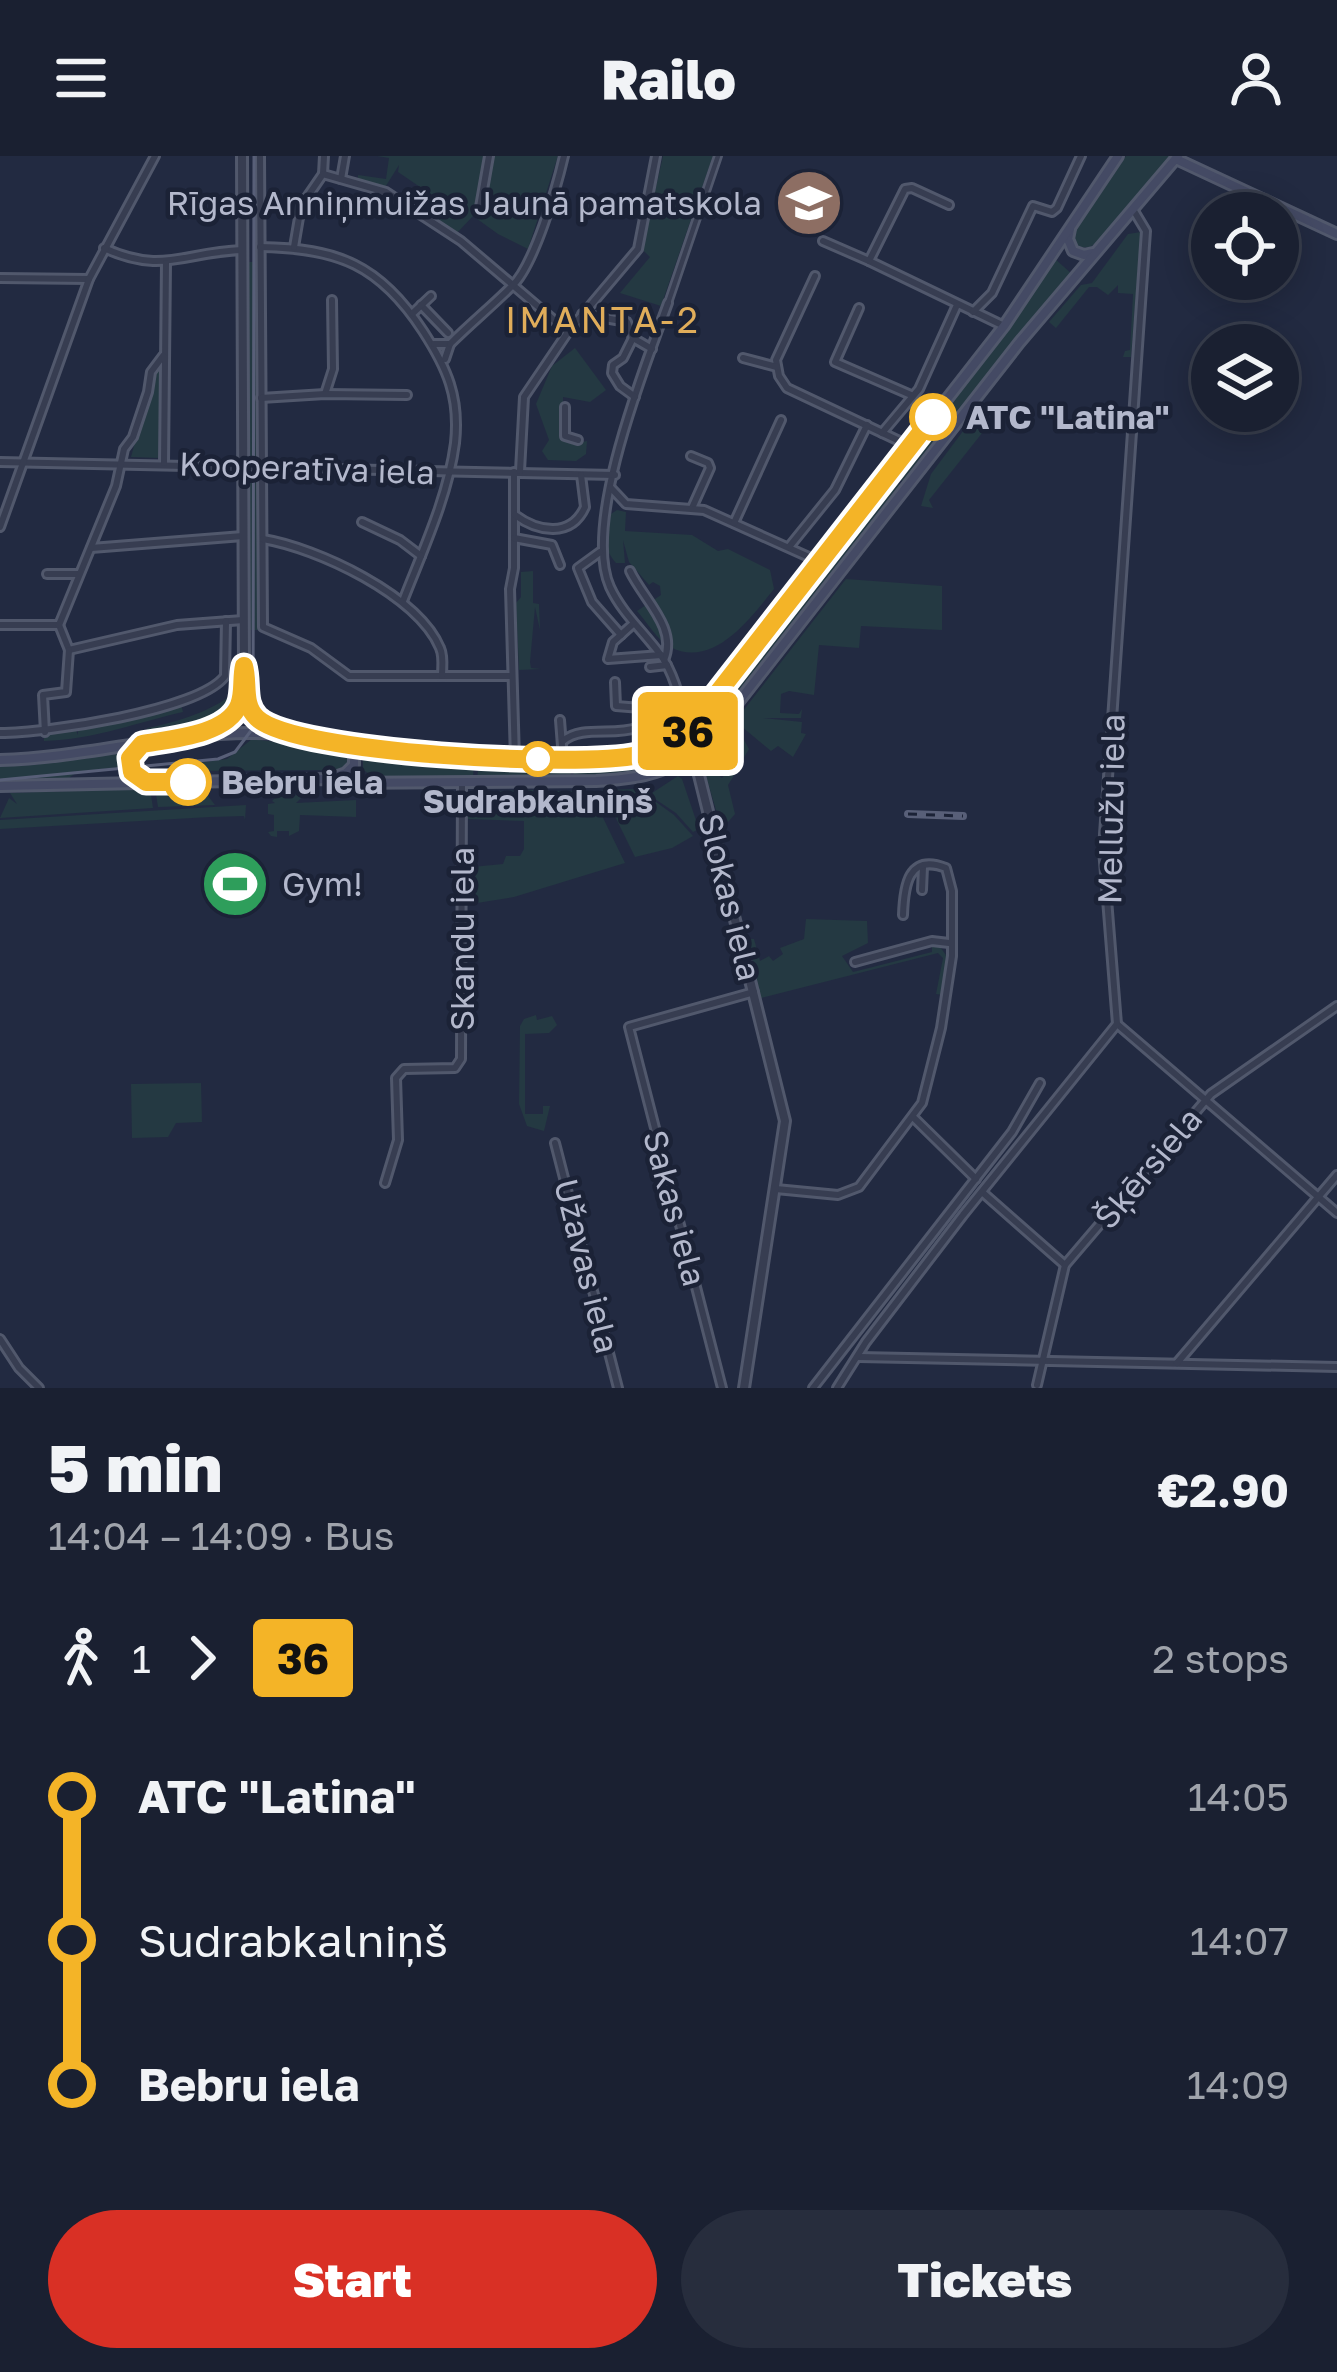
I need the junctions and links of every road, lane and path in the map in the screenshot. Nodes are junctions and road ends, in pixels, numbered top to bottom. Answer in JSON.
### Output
{"nodes":[{"id":1,"x":154,"y":156,"type":"edge"},
{"id":2,"x":242,"y":156,"type":"edge"},
{"id":3,"x":260,"y":156,"type":"edge"},
{"id":4,"x":324,"y":156,"type":"edge"},
{"id":5,"x":345,"y":156,"type":"edge"},
{"id":6,"x":489,"y":156,"type":"edge"},
{"id":7,"x":564,"y":156,"type":"edge"},
{"id":8,"x":656,"y":156,"type":"edge"},
{"id":9,"x":718,"y":156,"type":"edge"},
{"id":10,"x":1082,"y":156,"type":"edge"},
{"id":11,"x":1117,"y":156,"type":"edge"},
{"id":12,"x":1177,"y":157,"type":"edge"},
{"id":13,"x":323,"y":174,"type":"junction"},
{"id":14,"x":341,"y":178,"type":"junction"},
{"id":15,"x":260,"y":184,"type":"junction"},
{"id":16,"x":242,"y":185,"type":"junction"},
{"id":17,"x":949,"y":205,"type":"dead end"},
{"id":18,"x":480,"y":207,"type":"dead end"},
{"id":19,"x":1134,"y":211,"type":"junction"},
{"id":20,"x":1070,"y":228,"type":"junction"},
{"id":21,"x":1337,"y":234,"type":"edge"},
{"id":22,"x":824,"y":241,"type":"dead end"},
{"id":23,"x":260,"y":247,"type":"junction"},
{"id":24,"x":294,"y":247,"type":"junction"},
{"id":25,"x":104,"y":248,"type":"junction"},
{"id":26,"x":242,"y":250,"type":"junction"},
{"id":27,"x":1099,"y":250,"type":"junction"},
{"id":28,"x":869,"y":261,"type":"junction"},
{"id":29,"x":166,"y":263,"type":"junction"},
{"id":30,"x":815,"y":276,"type":"dead end"},
{"id":31,"x":0,"y":278,"type":"edge"},
{"id":32,"x":89,"y":278,"type":"junction"},
{"id":33,"x":515,"y":285,"type":"junction"},
{"id":34,"x":431,"y":296,"type":"dead end"},
{"id":35,"x":332,"y":300,"type":"dead end"},
{"id":36,"x":668,"y":303,"type":"joint"},
{"id":37,"x":957,"y":304,"type":"junction"},
{"id":38,"x":422,"y":305,"type":"junction"},
{"id":39,"x":859,"y":308,"type":"dead end"},
{"id":40,"x":973,"y":312,"type":"junction"},
{"id":41,"x":413,"y":313,"type":"junction"},
{"id":42,"x":582,"y":314,"type":"junction"},
{"id":43,"x":1004,"y":326,"type":"junction"},
{"id":44,"x":568,"y":332,"type":"junction"},
{"id":45,"x":448,"y":334,"type":"dead end"},
{"id":46,"x":633,"y":338,"type":"junction"},
{"id":47,"x":434,"y":344,"type":"junction"},
{"id":48,"x":450,"y":344,"type":"junction"},
{"id":49,"x":652,"y":349,"type":"junction"},
{"id":50,"x":163,"y":356,"type":"junction"},
{"id":51,"x":743,"y":358,"type":"dead end"},
{"id":52,"x":444,"y":361,"type":"junction"},
{"id":53,"x":777,"y":367,"type":"junction"},
{"id":54,"x":325,"y":394,"type":"junction"},
{"id":55,"x":407,"y":395,"type":"dead end"},
{"id":56,"x":911,"y":395,"type":"junction"},
{"id":57,"x":635,"y":397,"type":"junction"},
{"id":58,"x":261,"y":398,"type":"junction"},
{"id":59,"x":565,"y":407,"type":"dead end"},
{"id":60,"x":781,"y":420,"type":"dead end"},
{"id":61,"x":866,"y":425,"type":"junction"},
{"id":62,"x":882,"y":433,"type":"junction"},
{"id":63,"x":578,"y":440,"type":"dead end"},
{"id":64,"x":910,"y":446,"type":"junction"},
{"id":65,"x":691,"y":456,"type":"dead end"},
{"id":66,"x":0,"y":461,"type":"edge"},
{"id":67,"x":24,"y":462,"type":"junction"},
{"id":68,"x":122,"y":464,"type":"junction"},
{"id":69,"x":164,"y":464,"type":"junction"},
{"id":70,"x":242,"y":467,"type":"junction"},
{"id":71,"x":261,"y":467,"type":"junction"},
{"id":72,"x":448,"y":472,"type":"junction"},
{"id":73,"x":517,"y":472,"type":"junction"},
{"id":74,"x":580,"y":475,"type":"junction"},
{"id":75,"x":615,"y":475,"type":"junction"},
{"id":76,"x":611,"y":488,"type":"junction"},
{"id":77,"x":626,"y":504,"type":"junction"},
{"id":78,"x":692,"y":508,"type":"junction"},
{"id":79,"x":514,"y":514,"type":"junction"},
{"id":80,"x":604,"y":514,"type":"junction"},
{"id":81,"x":362,"y":522,"type":"dead end"},
{"id":82,"x":734,"y":523,"type":"junction"},
{"id":83,"x":0,"y":527,"type":"edge"},
{"id":84,"x":243,"y":536,"type":"junction"},
{"id":85,"x":514,"y":538,"type":"junction"},
{"id":86,"x":262,"y":539,"type":"junction"},
{"id":87,"x":788,"y":547,"type":"junction"},
{"id":88,"x":92,"y":548,"type":"junction"},
{"id":89,"x":600,"y":552,"type":"junction"},
{"id":90,"x":421,"y":556,"type":"junction"},
{"id":91,"x":820,"y":562,"type":"junction"},
{"id":92,"x":560,"y":565,"type":"dead end"},
{"id":93,"x":630,"y":572,"type":"dead end"},
{"id":94,"x":46,"y":574,"type":"dead end"},
{"id":95,"x":79,"y":574,"type":"junction"},
{"id":96,"x":403,"y":602,"type":"junction"},
{"id":97,"x":226,"y":620,"type":"junction"},
{"id":98,"x":243,"y":620,"type":"junction"},
{"id":99,"x":634,"y":624,"type":"junction"},
{"id":100,"x":0,"y":625,"type":"edge"},
{"id":101,"x":59,"y":625,"type":"junction"},
{"id":102,"x":621,"y":634,"type":"junction"},
{"id":103,"x":69,"y":650,"type":"junction"},
{"id":104,"x":664,"y":660,"type":"junction"},
{"id":105,"x":244,"y":666,"type":"junction"},
{"id":106,"x":650,"y":668,"type":"dead end"},
{"id":107,"x":442,"y":676,"type":"junction"},
{"id":108,"x":511,"y":676,"type":"junction"},
{"id":109,"x":615,"y":682,"type":"dead end"},
{"id":110,"x":679,"y":697,"type":"junction"},
{"id":111,"x":662,"y":702,"type":"junction"},
{"id":112,"x":560,"y":720,"type":"dead end"},
{"id":113,"x":688,"y":731,"type":"junction"},
{"id":114,"x":45,"y":732,"type":"junction"},
{"id":115,"x":0,"y":734,"type":"edge"},
{"id":116,"x":199,"y":734,"type":"junction"},
{"id":117,"x":290,"y":734,"type":"junction"},
{"id":118,"x":563,"y":741,"type":"junction"},
{"id":119,"x":342,"y":742,"type":"junction"},
{"id":120,"x":142,"y":744,"type":"junction"},
{"id":121,"x":693,"y":753,"type":"junction"},
{"id":122,"x":563,"y":758,"type":"junction"},
{"id":123,"x":515,"y":759,"type":"junction"},
{"id":124,"x":0,"y":760,"type":"edge"},
{"id":125,"x":327,"y":779,"type":"junction"},
{"id":126,"x":146,"y":782,"type":"junction"},
{"id":127,"x":462,"y":782,"type":"junction"},
{"id":128,"x":0,"y":786,"type":"edge"},
{"id":129,"x":923,"y":866,"type":"junction"},
{"id":130,"x":922,"y":890,"type":"dead end"},
{"id":131,"x":903,"y":915,"type":"dead end"},
{"id":132,"x":949,"y":943,"type":"junction"},
{"id":133,"x":855,"y":962,"type":"dead end"},
{"id":134,"x":754,"y":992,"type":"junction"},
{"id":135,"x":1337,"y":1006,"type":"edge"},
{"id":136,"x":1117,"y":1024,"type":"junction"},
{"id":137,"x":1040,"y":1083,"type":"dead end"},
{"id":138,"x":1205,"y":1100,"type":"junction"},
{"id":139,"x":914,"y":1118,"type":"junction"},
{"id":140,"x":555,"y":1143,"type":"dead end"},
{"id":141,"x":1337,"y":1175,"type":"edge"},
{"id":142,"x":976,"y":1179,"type":"junction"},
{"id":143,"x":386,"y":1183,"type":"dead end"},
{"id":144,"x":776,"y":1189,"type":"junction"},
{"id":145,"x":982,"y":1192,"type":"junction"},
{"id":146,"x":1318,"y":1197,"type":"junction"},
{"id":147,"x":1337,"y":1213,"type":"edge"},
{"id":148,"x":1065,"y":1265,"type":"junction"},
{"id":149,"x":0,"y":1339,"type":"edge"},
{"id":150,"x":859,"y":1357,"type":"junction"},
{"id":151,"x":1042,"y":1361,"type":"junction"},
{"id":152,"x":1177,"y":1363,"type":"junction"},
{"id":153,"x":1337,"y":1367,"type":"edge"},
{"id":154,"x":1037,"y":1384,"type":"dead end"},
{"id":155,"x":39,"y":1388,"type":"edge"},
{"id":156,"x":618,"y":1388,"type":"edge"},
{"id":157,"x":722,"y":1388,"type":"edge"},
{"id":158,"x":744,"y":1388,"type":"edge"},
{"id":159,"x":813,"y":1388,"type":"edge"},
{"id":160,"x":838,"y":1388,"type":"edge"}],
"edges":[{"from":1,"to":25,"type":"street"},
{"from":2,"to":16,"type":"street"},
{"from":3,"to":15,"type":"street"},
{"from":4,"to":13,"type":"street"},
{"from":5,"to":14,"type":"street"},
{"from":6,"to":18,"type":"street"},
{"from":7,"to":33,"type":"street"},
{"from":8,"to":42,"type":"street"},
{"from":9,"to":36,"type":"street","name":"Slokas iela"},
{"from":10,"to":40,"type":"street"},
{"from":11,"to":20,"type":"main road"},
{"from":12,"to":19,"type":"main road"},
{"from":12,"to":21,"type":"main road"},
{"from":13,"to":14,"type":"street"},
{"from":13,"to":24,"type":"street"},
{"from":14,"to":33,"type":"street"},
{"from":15,"to":16,"type":"street"},
{"from":15,"to":23,"type":"street"},
{"from":16,"to":26,"type":"street"},
{"from":17,"to":28,"type":"street"},
{"from":19,"to":27,"type":"main road"},
{"from":19,"to":136,"type":"street","name":"Mellužu iela"},
{"from":20,"to":27,"type":"main road"},
{"from":20,"to":43,"type":"main road"},
{"from":22,"to":28,"type":"street"},
{"from":23,"to":24,"type":"street"},
{"from":23,"to":58,"type":"street"},
{"from":24,"to":41,"type":"street"},
{"from":25,"to":29,"type":"street"},
{"from":25,"to":32,"type":"street"},
{"from":26,"to":29,"type":"street"},
{"from":26,"to":70,"type":"street"},
{"from":27,"to":121,"type":"main road"},
{"from":28,"to":37,"type":"street"},
{"from":29,"to":50,"type":"street"},
{"from":30,"to":53,"type":"street"},
{"from":31,"to":32,"type":"street"},
{"from":32,"to":67,"type":"street"},
{"from":33,"to":44,"type":"street"},
{"from":33,"to":48,"type":"street"},
{"from":34,"to":38,"type":"street"},
{"from":35,"to":54,"type":"street"},
{"from":36,"to":49,"type":"street","name":"Slokas iela"},
{"from":37,"to":40,"type":"street"},
{"from":37,"to":56,"type":"street"},
{"from":38,"to":41,"type":"street"},
{"from":38,"to":45,"type":"street"},
{"from":39,"to":56,"type":"street"},
{"from":40,"to":43,"type":"street"},
{"from":41,"to":47,"type":"street"},
{"from":42,"to":44,"type":"street"},
{"from":42,"to":46,"type":"street"},
{"from":43,"to":64,"type":"main road"},
{"from":44,"to":73,"type":"street"},
{"from":46,"to":49,"type":"street"},
{"from":46,"to":57,"type":"street"},
{"from":47,"to":48,"type":"street"},
{"from":47,"to":52,"type":"street"},
{"from":48,"to":52,"type":"street"},
{"from":49,"to":57,"type":"street","name":"Slokas iela"},
{"from":50,"to":68,"type":"street"},
{"from":50,"to":69,"type":"street"},
{"from":51,"to":53,"type":"street"},
{"from":52,"to":72,"type":"street"},
{"from":53,"to":61,"type":"street"},
{"from":54,"to":55,"type":"street"},
{"from":54,"to":58,"type":"street"},
{"from":56,"to":62,"type":"street"},
{"from":57,"to":75,"type":"street","name":"Slokas iela"},
{"from":58,"to":71,"type":"street"},
{"from":59,"to":63,"type":"street"},
{"from":60,"to":82,"type":"street"},
{"from":61,"to":62,"type":"street"},
{"from":61,"to":87,"type":"street"},
{"from":62,"to":64,"type":"street"},
{"from":64,"to":91,"type":"main road"},
{"from":65,"to":78,"type":"street"},
{"from":66,"to":67,"type":"street","name":"Kooperatīva iela"},
{"from":67,"to":68,"type":"street","name":"Kooperatīva iela"},
{"from":67,"to":83,"type":"street"},
{"from":68,"to":69,"type":"street","name":"Kooperatīva iela"},
{"from":68,"to":88,"type":"street"},
{"from":69,"to":70,"type":"street","name":"Kooperatīva iela"},
{"from":70,"to":71,"type":"street","name":"Kooperatīva iela"},
{"from":70,"to":84,"type":"street"},
{"from":71,"to":72,"type":"street","name":"Kooperatīva iela"},
{"from":71,"to":86,"type":"street"},
{"from":72,"to":73,"type":"street","name":"Kooperatīva iela"},
{"from":72,"to":90,"type":"street"},
{"from":73,"to":74,"type":"street","name":"Kooperatīva iela"},
{"from":73,"to":79,"type":"street"},
{"from":74,"to":75,"type":"street","name":"Kooperatīva iela"},
{"from":74,"to":79,"type":"street"},
{"from":75,"to":76,"type":"street","name":"Slokas iela"},
{"from":76,"to":77,"type":"street"},
{"from":76,"to":80,"type":"street","name":"Slokas iela"},
{"from":77,"to":78,"type":"street"},
{"from":77,"to":80,"type":"street"},
{"from":78,"to":82,"type":"street"},
{"from":79,"to":85,"type":"street"},
{"from":80,"to":89,"type":"street","name":"Slokas iela"},
{"from":81,"to":90,"type":"street"},
{"from":82,"to":87,"type":"street"},
{"from":84,"to":88,"type":"street"},
{"from":84,"to":98,"type":"street"},
{"from":85,"to":92,"type":"street"},
{"from":85,"to":108,"type":"street"},
{"from":86,"to":96,"type":"street"},
{"from":86,"to":107,"type":"street"},
{"from":87,"to":91,"type":"street"},
{"from":88,"to":95,"type":"street"},
{"from":89,"to":99,"type":"street","name":"Slokas iela"},
{"from":89,"to":102,"type":"street"},
{"from":90,"to":96,"type":"street"},
{"from":91,"to":113,"type":"main road"},
{"from":93,"to":104,"type":"street"},
{"from":94,"to":95,"type":"street"},
{"from":95,"to":101,"type":"street"},
{"from":96,"to":107,"type":"street"},
{"from":97,"to":98,"type":"street"},
{"from":97,"to":103,"type":"street"},
{"from":97,"to":114,"type":"street"},
{"from":98,"to":105,"type":"street"},
{"from":99,"to":102,"type":"street"},
{"from":99,"to":104,"type":"street","name":"Slokas iela"},
{"from":100,"to":101,"type":"street"},
{"from":101,"to":103,"type":"street"},
{"from":102,"to":104,"type":"street"},
{"from":103,"to":114,"type":"street"},
{"from":104,"to":106,"type":"street"},
{"from":104,"to":110,"type":"street","name":"Slokas iela"},
{"from":105,"to":116,"type":"street"},
{"from":105,"to":117,"type":"street"},
{"from":107,"to":108,"type":"street"},
{"from":108,"to":123,"type":"street"},
{"from":109,"to":111,"type":"street"},
{"from":110,"to":111,"type":"street"},
{"from":110,"to":113,"type":"street","name":"Slokas iela"},
{"from":111,"to":118,"type":"street"},
{"from":112,"to":118,"type":"street"},
{"from":113,"to":121,"type":"street","name":"Slokas iela"},
{"from":113,"to":122,"type":"main road"},
{"from":114,"to":115,"type":"street"},
{"from":116,"to":117,"type":"main road"},
{"from":116,"to":120,"type":"main road"},
{"from":117,"to":119,"type":"main road"},
{"from":118,"to":122,"type":"street"},
{"from":119,"to":123,"type":"main road"},
{"from":119,"to":125,"type":"main road"},
{"from":120,"to":124,"type":"main road"},
{"from":120,"to":126,"type":"main road"},
{"from":121,"to":127,"type":"main road"},
{"from":121,"to":134,"type":"street","name":"Slokas iela"},
{"from":122,"to":123,"type":"main road"},
{"from":125,"to":126,"type":"main road"},
{"from":125,"to":127,"type":"main road"},
{"from":126,"to":128,"type":"main road"},
{"from":127,"to":143,"type":"street","name":"Skandu iela"},
{"from":129,"to":130,"type":"street"},
{"from":129,"to":131,"type":"street"},
{"from":129,"to":132,"type":"street"},
{"from":132,"to":133,"type":"street"},
{"from":132,"to":139,"type":"street"},
{"from":134,"to":144,"type":"street","name":"Slokas iela"},
{"from":134,"to":157,"type":"street","name":"Sakas iela"},
{"from":135,"to":138,"type":"street","name":"Šķērsiela"},
{"from":136,"to":138,"type":"street"},
{"from":136,"to":145,"type":"street"},
{"from":137,"to":142,"type":"street"},
{"from":138,"to":146,"type":"street"},
{"from":138,"to":148,"type":"street","name":"Šķērsiela"},
{"from":139,"to":142,"type":"street"},
{"from":139,"to":144,"type":"street"},
{"from":140,"to":156,"type":"street","name":"Užavas iela"},
{"from":141,"to":146,"type":"street"},
{"from":142,"to":159,"type":"street"},
{"from":144,"to":158,"type":"street","name":"Slokas iela"},
{"from":145,"to":148,"type":"street"},
{"from":145,"to":150,"type":"street"},
{"from":146,"to":147,"type":"street"},
{"from":146,"to":152,"type":"street"},
{"from":148,"to":151,"type":"street","name":"Šķērsiela"},
{"from":149,"to":155,"type":"street"},
{"from":150,"to":151,"type":"street"},
{"from":150,"to":160,"type":"street"},
{"from":151,"to":152,"type":"street"},
{"from":151,"to":154,"type":"street","name":"Šķērsiela"},
{"from":152,"to":153,"type":"street"}]}
